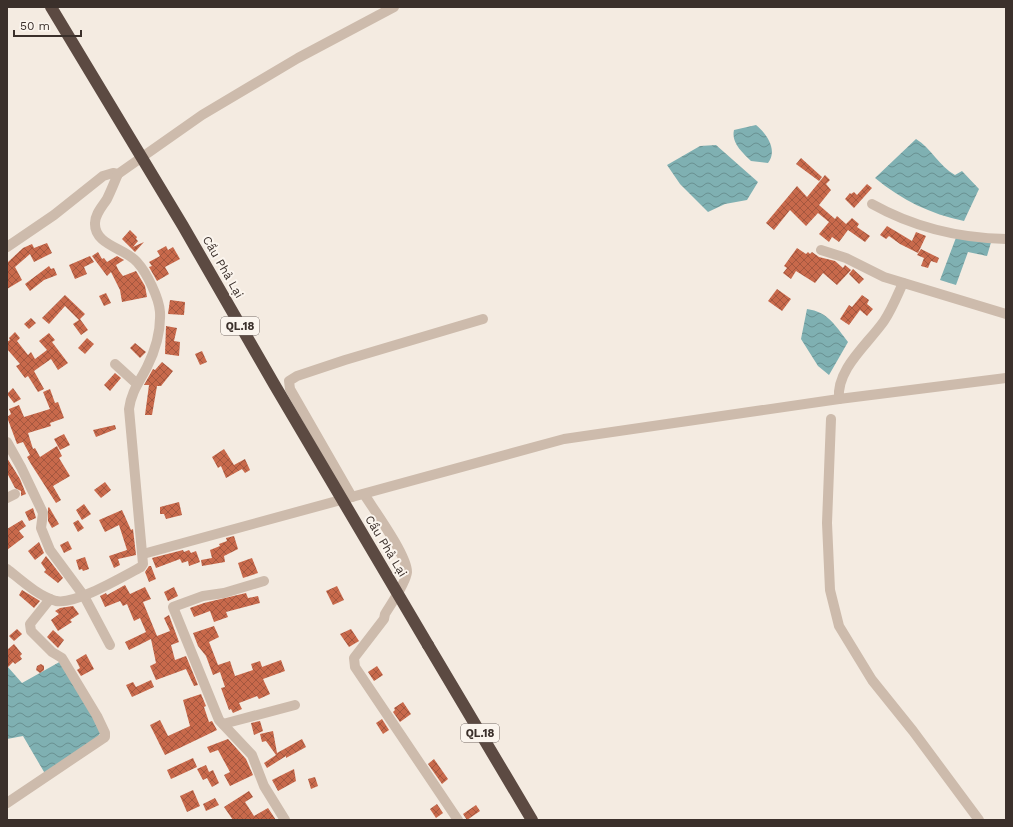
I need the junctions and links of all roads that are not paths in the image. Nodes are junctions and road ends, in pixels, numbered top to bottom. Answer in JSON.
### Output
{"nodes":[{"id":1,"x":51,"y":7,"type":"edge"},
{"id":2,"x":394,"y":7,"type":"edge"},
{"id":3,"x":118,"y":174,"type":"junction"},
{"id":4,"x":872,"y":204,"type":"dead end"},
{"id":5,"x":1006,"y":239,"type":"edge"},
{"id":6,"x":7,"y":247,"type":"edge"},
{"id":7,"x":821,"y":250,"type":"dead end"},
{"id":8,"x":903,"y":283,"type":"junction"},
{"id":9,"x":1006,"y":314,"type":"edge"},
{"id":10,"x":483,"y":319,"type":"dead end"},
{"id":11,"x":115,"y":364,"type":"dead end"},
{"id":12,"x":1006,"y":378,"type":"edge"},
{"id":13,"x":137,"y":384,"type":"junction"},
{"id":14,"x":839,"y":399,"type":"junction"},
{"id":15,"x":831,"y":419,"type":"dead end"},
{"id":16,"x":7,"y":442,"type":"edge"},
{"id":17,"x":364,"y":494,"type":"junction"},
{"id":18,"x":352,"y":497,"type":"junction"},
{"id":19,"x":143,"y":554,"type":"junction"},
{"id":20,"x":7,"y":569,"type":"edge"},
{"id":21,"x":264,"y":581,"type":"dead end"},
{"id":22,"x":84,"y":596,"type":"junction"},
{"id":23,"x":50,"y":599,"type":"junction"},
{"id":24,"x":110,"y":645,"type":"dead end"},
{"id":25,"x":295,"y":705,"type":"dead end"},
{"id":26,"x":222,"y":724,"type":"junction"},
{"id":27,"x":7,"y":803,"type":"edge"},
{"id":28,"x":285,"y":820,"type":"edge"},
{"id":29,"x":458,"y":820,"type":"edge"},
{"id":30,"x":532,"y":820,"type":"edge"},
{"id":31,"x":979,"y":820,"type":"edge"}],
"edges":[{"from":1,"to":30,"type":"highway","name":"Cầu Phả Lại","number":"QL.18","bridge":true},
{"from":2,"to":3,"type":"street"},
{"from":3,"to":6,"type":"street"},
{"from":3,"to":13,"type":"street"},
{"from":4,"to":5,"type":"street"},
{"from":7,"to":8,"type":"street"},
{"from":8,"to":9,"type":"street"},
{"from":8,"to":14,"type":"street"},
{"from":10,"to":18,"type":"street"},
{"from":11,"to":13,"type":"street"},
{"from":12,"to":14,"type":"street"},
{"from":13,"to":19,"type":"street"},
{"from":14,"to":17,"type":"street"},
{"from":15,"to":31,"type":"street"},
{"from":16,"to":22,"type":"street"},
{"from":17,"to":18,"type":"street"},
{"from":17,"to":29,"type":"street"},
{"from":18,"to":19,"type":"street"},
{"from":19,"to":22,"type":"street"},
{"from":20,"to":23,"type":"street"},
{"from":21,"to":26,"type":"street"},
{"from":22,"to":23,"type":"street"},
{"from":22,"to":24,"type":"street"},
{"from":23,"to":27,"type":"street"},
{"from":25,"to":26,"type":"street"},
{"from":26,"to":28,"type":"street"}]}
